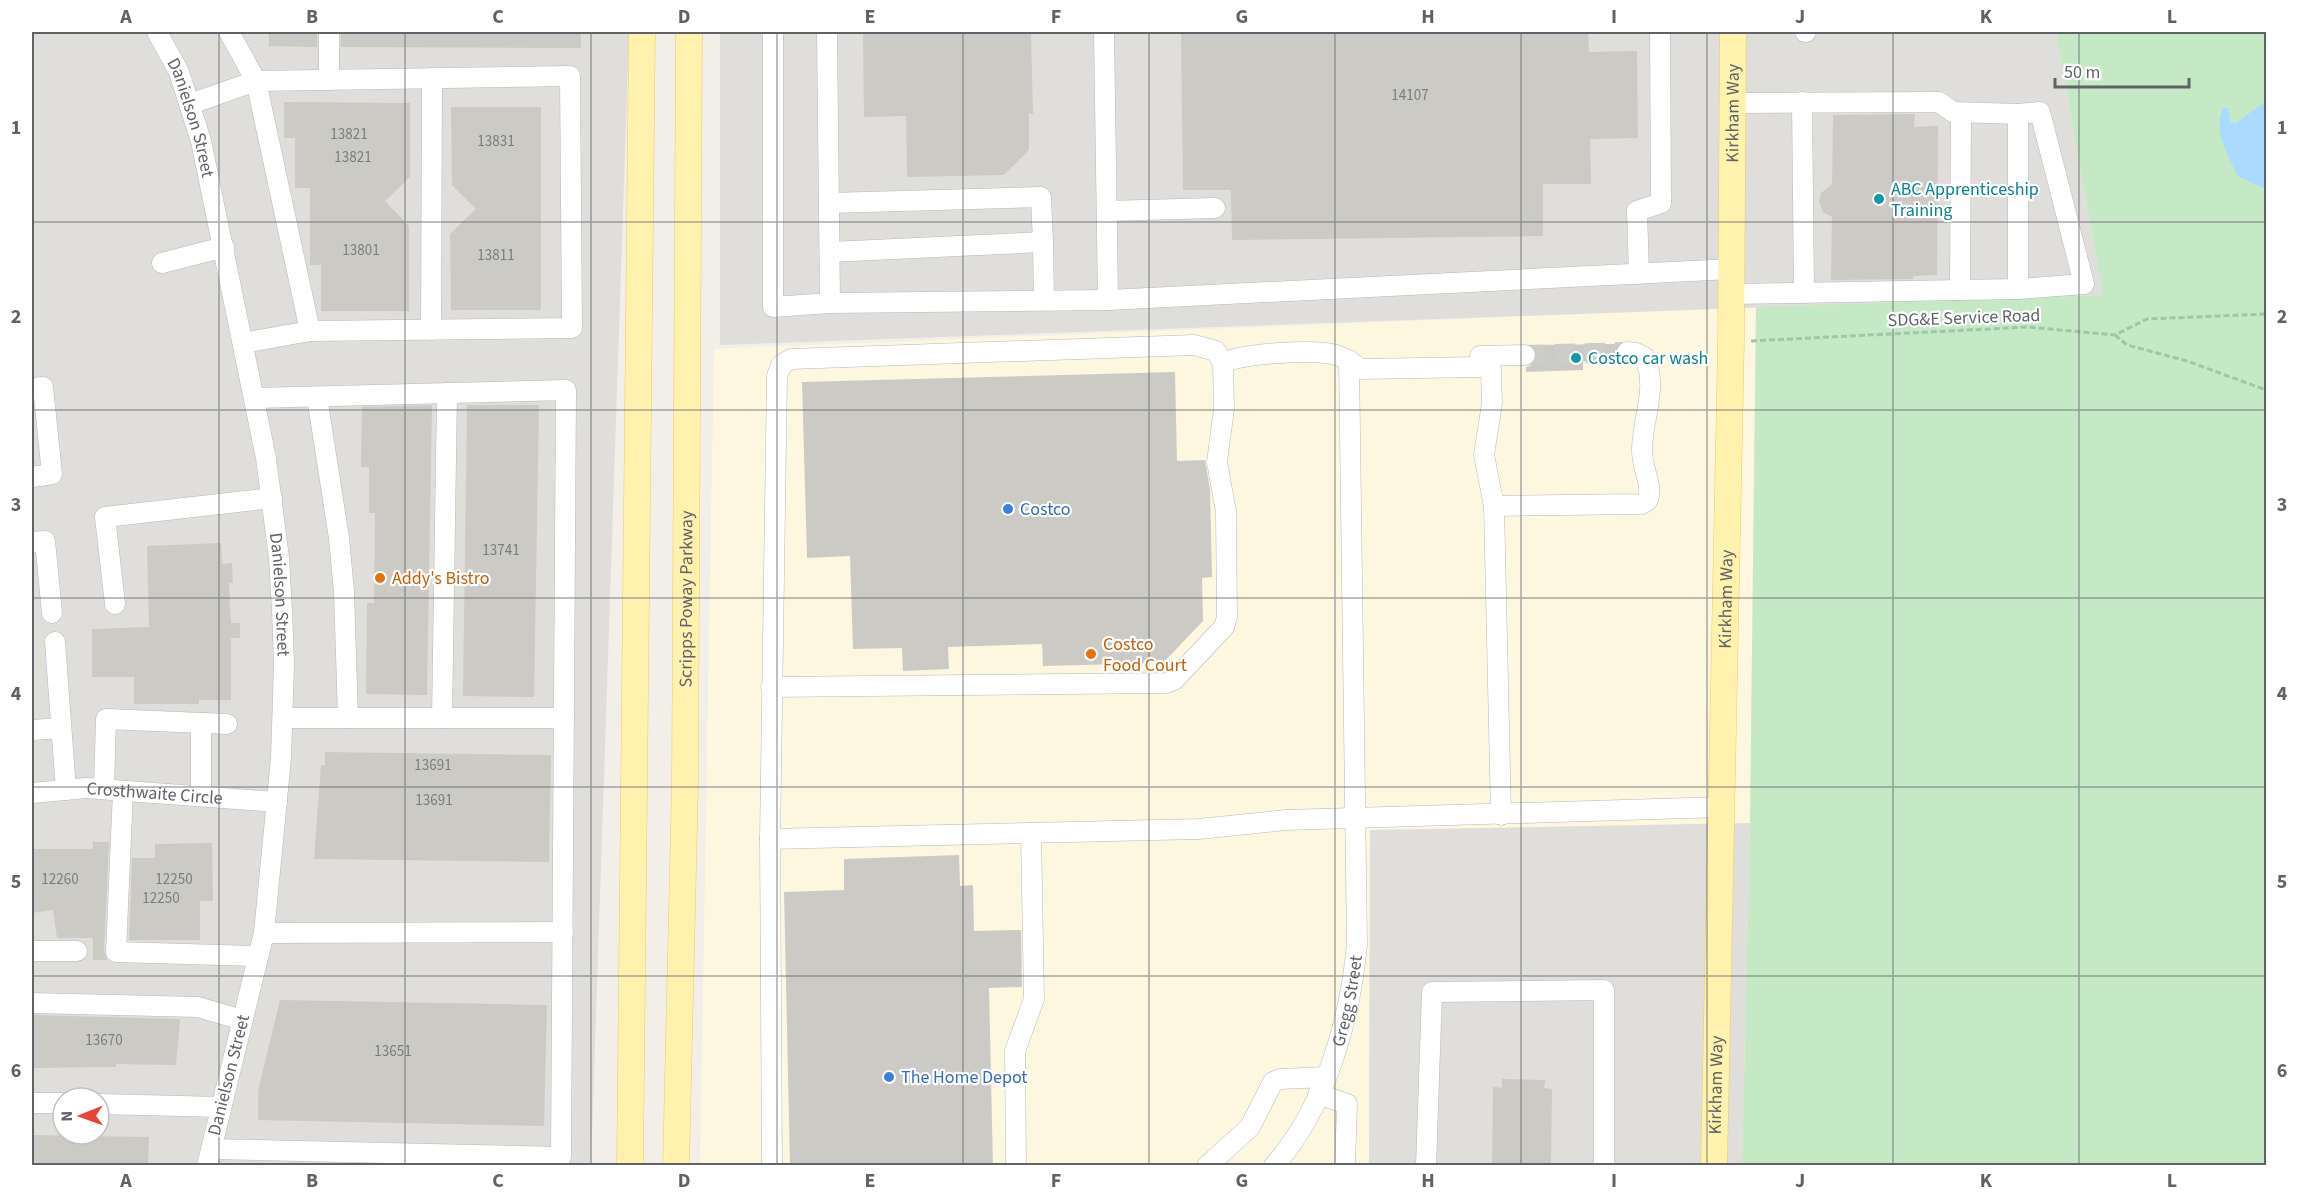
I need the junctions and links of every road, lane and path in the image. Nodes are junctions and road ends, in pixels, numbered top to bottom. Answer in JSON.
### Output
{"nodes":[{"id":1,"x":157,"y":32,"type":"edge"},
{"id":2,"x":229,"y":32,"type":"edge"},
{"id":3,"x":328,"y":32,"type":"edge"},
{"id":4,"x":642,"y":32,"type":"edge"},
{"id":5,"x":689,"y":32,"type":"edge"},
{"id":6,"x":773,"y":32,"type":"edge"},
{"id":7,"x":828,"y":32,"type":"edge"},
{"id":8,"x":1104,"y":32,"type":"edge"},
{"id":9,"x":1660,"y":32,"type":"edge"},
{"id":10,"x":1733,"y":32,"type":"edge"},
{"id":11,"x":432,"y":78,"type":"junction"},
{"id":12,"x":329,"y":80,"type":"junction"},
{"id":13,"x":256,"y":81,"type":"junction"},
{"id":14,"x":1802,"y":102,"type":"junction"},
{"id":15,"x":1732,"y":103,"type":"junction"},
{"id":16,"x":190,"y":104,"type":"junction"},
{"id":17,"x":1961,"y":112,"type":"junction"},
{"id":18,"x":2018,"y":114,"type":"junction"},
{"id":19,"x":829,"y":202,"type":"junction"},
{"id":20,"x":1215,"y":208,"type":"dead end"},
{"id":21,"x":1107,"y":211,"type":"junction"},
{"id":22,"x":1043,"y":242,"type":"junction"},
{"id":23,"x":224,"y":247,"type":"junction"},
{"id":24,"x":830,"y":252,"type":"junction"},
{"id":25,"x":162,"y":263,"type":"dead end"},
{"id":26,"x":1639,"y":274,"type":"junction"},
{"id":27,"x":1732,"y":282,"type":"junction"},
{"id":28,"x":2018,"y":289,"type":"junction"},
{"id":29,"x":1960,"y":290,"type":"junction"},
{"id":30,"x":1804,"y":293,"type":"junction"},
{"id":31,"x":1044,"y":300,"type":"junction"},
{"id":32,"x":1108,"y":300,"type":"junction"},
{"id":33,"x":830,"y":303,"type":"junction"},
{"id":34,"x":2266,"y":314,"type":"edge"},
{"id":35,"x":431,"y":330,"type":"junction"},
{"id":36,"x":310,"y":331,"type":"junction"},
{"id":37,"x":2115,"y":335,"type":"junction"},
{"id":38,"x":1731,"y":342,"type":"junction"},
{"id":39,"x":243,"y":343,"type":"junction"},
{"id":40,"x":1627,"y":352,"type":"tunnel mouth"},
{"id":41,"x":1526,"y":355,"type":"tunnel mouth"},
{"id":42,"x":1489,"y":358,"type":"junction"},
{"id":43,"x":1349,"y":360,"type":"junction"},
{"id":44,"x":1223,"y":363,"type":"junction"},
{"id":45,"x":32,"y":388,"type":"edge"},
{"id":46,"x":2266,"y":390,"type":"edge"},
{"id":47,"x":447,"y":393,"type":"junction"},
{"id":48,"x":317,"y":397,"type":"junction"},
{"id":49,"x":255,"y":398,"type":"junction"},
{"id":50,"x":32,"y":477,"type":"edge"},
{"id":51,"x":272,"y":498,"type":"junction"},
{"id":52,"x":1494,"y":506,"type":"junction"},
{"id":53,"x":32,"y":542,"type":"edge"},
{"id":54,"x":116,"y":604,"type":"dead end"},
{"id":55,"x":52,"y":613,"type":"dead end"},
{"id":56,"x":55,"y":642,"type":"dead end"},
{"id":57,"x":771,"y":687,"type":"junction"},
{"id":58,"x":283,"y":718,"type":"junction"},
{"id":59,"x":348,"y":718,"type":"junction"},
{"id":60,"x":442,"y":718,"type":"junction"},
{"id":61,"x":564,"y":718,"type":"junction"},
{"id":62,"x":201,"y":723,"type":"junction"},
{"id":63,"x":227,"y":724,"type":"dead end"},
{"id":64,"x":61,"y":728,"type":"junction"},
{"id":65,"x":32,"y":730,"type":"edge"},
{"id":66,"x":66,"y":790,"type":"junction"},
{"id":67,"x":114,"y":790,"type":"junction"},
{"id":68,"x":32,"y":793,"type":"edge"},
{"id":69,"x":201,"y":795,"type":"junction"},
{"id":70,"x":277,"y":802,"type":"junction"},
{"id":71,"x":1722,"y":807,"type":"junction"},
{"id":72,"x":1501,"y":815,"type":"junction"},
{"id":73,"x":1356,"y":818,"type":"junction"},
{"id":74,"x":1031,"y":833,"type":"junction"},
{"id":75,"x":770,"y":839,"type":"junction"},
{"id":76,"x":563,"y":932,"type":"junction"},
{"id":77,"x":264,"y":933,"type":"junction"},
{"id":78,"x":32,"y":951,"type":"edge"},
{"id":79,"x":77,"y":951,"type":"dead end"},
{"id":80,"x":258,"y":956,"type":"junction"},
{"id":81,"x":32,"y":1003,"type":"edge"},
{"id":82,"x":242,"y":1020,"type":"junction"},
{"id":83,"x":1322,"y":1085,"type":"junction"},
{"id":84,"x":32,"y":1103,"type":"edge"},
{"id":85,"x":51,"y":1103,"type":"edge"},
{"id":86,"x":111,"y":1104,"type":"edge"},
{"id":87,"x":221,"y":1107,"type":"junction"},
{"id":88,"x":209,"y":1157,"type":"edge"},
{"id":89,"x":1343,"y":1163,"type":"edge"},
{"id":90,"x":630,"y":1166,"type":"edge"},
{"id":91,"x":676,"y":1166,"type":"edge"},
{"id":92,"x":771,"y":1166,"type":"edge"},
{"id":93,"x":1016,"y":1166,"type":"edge"},
{"id":94,"x":1207,"y":1166,"type":"edge"},
{"id":95,"x":1274,"y":1166,"type":"edge"},
{"id":96,"x":1426,"y":1166,"type":"edge"},
{"id":97,"x":1604,"y":1166,"type":"edge"},
{"id":98,"x":1714,"y":1166,"type":"edge"}],
"edges":[{"from":1,"to":16,"type":"street","name":"Danielson Street"},
{"from":2,"to":13,"type":"street"},
{"from":3,"to":12,"type":"street"},
{"from":4,"to":90,"type":"main road"},
{"from":5,"to":91,"type":"main road","name":"Scripps Poway Parkway"},
{"from":6,"to":33,"type":"street"},
{"from":7,"to":19,"type":"street"},
{"from":8,"to":21,"type":"street"},
{"from":9,"to":26,"type":"street"},
{"from":10,"to":15,"type":"main road","name":"Kirkham Way"},
{"from":11,"to":12,"type":"street"},
{"from":11,"to":35,"type":"street"},
{"from":11,"to":35,"type":"street"},
{"from":12,"to":13,"type":"street"},
{"from":13,"to":16,"type":"street"},
{"from":13,"to":36,"type":"street"},
{"from":14,"to":15,"type":"street"},
{"from":14,"to":17,"type":"street"},
{"from":14,"to":30,"type":"street"},
{"from":15,"to":27,"type":"main road","name":"Kirkham Way"},
{"from":16,"to":23,"type":"street","name":"Danielson Street"},
{"from":17,"to":18,"type":"street"},
{"from":17,"to":29,"type":"street"},
{"from":18,"to":28,"type":"street"},
{"from":18,"to":28,"type":"street"},
{"from":19,"to":22,"type":"street"},
{"from":19,"to":24,"type":"street"},
{"from":20,"to":21,"type":"street"},
{"from":21,"to":32,"type":"street"},
{"from":22,"to":24,"type":"street"},
{"from":22,"to":31,"type":"street"},
{"from":23,"to":25,"type":"street"},
{"from":23,"to":39,"type":"street","name":"Danielson Street"},
{"from":24,"to":33,"type":"street"},
{"from":26,"to":27,"type":"street"},
{"from":26,"to":32,"type":"street"},
{"from":27,"to":30,"type":"street"},
{"from":27,"to":38,"type":"main road","name":"Kirkham Way"},
{"from":28,"to":29,"type":"street"},
{"from":29,"to":30,"type":"street"},
{"from":31,"to":32,"type":"street"},
{"from":31,"to":33,"type":"street"},
{"from":34,"to":37,"type":"path"},
{"from":35,"to":36,"type":"street"},
{"from":36,"to":39,"type":"street"},
{"from":37,"to":38,"type":"path","name":"SDG&E Service Road"},
{"from":37,"to":46,"type":"path"},
{"from":38,"to":71,"type":"main road","name":"Kirkham Way"},
{"from":39,"to":49,"type":"street","name":"Danielson Street"},
{"from":40,"to":52,"type":"street"},
{"from":41,"to":42,"type":"street"},
{"from":42,"to":43,"type":"street"},
{"from":42,"to":52,"type":"street"},
{"from":43,"to":44,"type":"street"},
{"from":43,"to":73,"type":"street","name":"Gregg Street"},
{"from":44,"to":57,"type":"street"},
{"from":44,"to":57,"type":"street"},
{"from":45,"to":50,"type":"street"},
{"from":47,"to":48,"type":"street"},
{"from":47,"to":60,"type":"street"},
{"from":47,"to":61,"type":"street"},
{"from":48,"to":49,"type":"street"},
{"from":48,"to":59,"type":"street"},
{"from":49,"to":51,"type":"street","name":"Danielson Street"},
{"from":51,"to":54,"type":"street"},
{"from":51,"to":58,"type":"street","name":"Danielson Street"},
{"from":52,"to":72,"type":"street"},
{"from":53,"to":55,"type":"street"},
{"from":56,"to":64,"type":"street"},
{"from":57,"to":75,"type":"street"},
{"from":58,"to":59,"type":"street"},
{"from":58,"to":70,"type":"street","name":"Danielson Street"},
{"from":59,"to":60,"type":"street"},
{"from":60,"to":61,"type":"street"},
{"from":61,"to":76,"type":"street"},
{"from":62,"to":63,"type":"street"},
{"from":62,"to":67,"type":"street"},
{"from":62,"to":69,"type":"street"},
{"from":64,"to":65,"type":"street"},
{"from":64,"to":66,"type":"street"},
{"from":66,"to":67,"type":"street","name":"Crosthwaite Circle"},
{"from":66,"to":68,"type":"street","name":"Crosthwaite Circle"},
{"from":67,"to":69,"type":"street","name":"Crosthwaite Circle"},
{"from":67,"to":80,"type":"street"},
{"from":69,"to":70,"type":"street","name":"Crosthwaite Circle"},
{"from":70,"to":77,"type":"street","name":"Danielson Street"},
{"from":71,"to":72,"type":"street"},
{"from":71,"to":98,"type":"main road","name":"Kirkham Way"},
{"from":72,"to":73,"type":"street"},
{"from":73,"to":74,"type":"street"},
{"from":73,"to":83,"type":"street","name":"Gregg Street"},
{"from":74,"to":75,"type":"street"},
{"from":74,"to":93,"type":"street"},
{"from":75,"to":92,"type":"street"},
{"from":76,"to":77,"type":"street"},
{"from":76,"to":88,"type":"street"},
{"from":77,"to":80,"type":"street","name":"Danielson Street"},
{"from":78,"to":79,"type":"street"},
{"from":80,"to":82,"type":"street","name":"Danielson Street"},
{"from":81,"to":82,"type":"street"},
{"from":82,"to":87,"type":"street","name":"Danielson Street"},
{"from":83,"to":89,"type":"street"},
{"from":83,"to":94,"type":"street"},
{"from":83,"to":95,"type":"street","name":"Gregg Street"},
{"from":84,"to":85,"type":"street"},
{"from":86,"to":87,"type":"street"},
{"from":87,"to":88,"type":"street","name":"Danielson Street"},
{"from":96,"to":97,"type":"street"}]}
